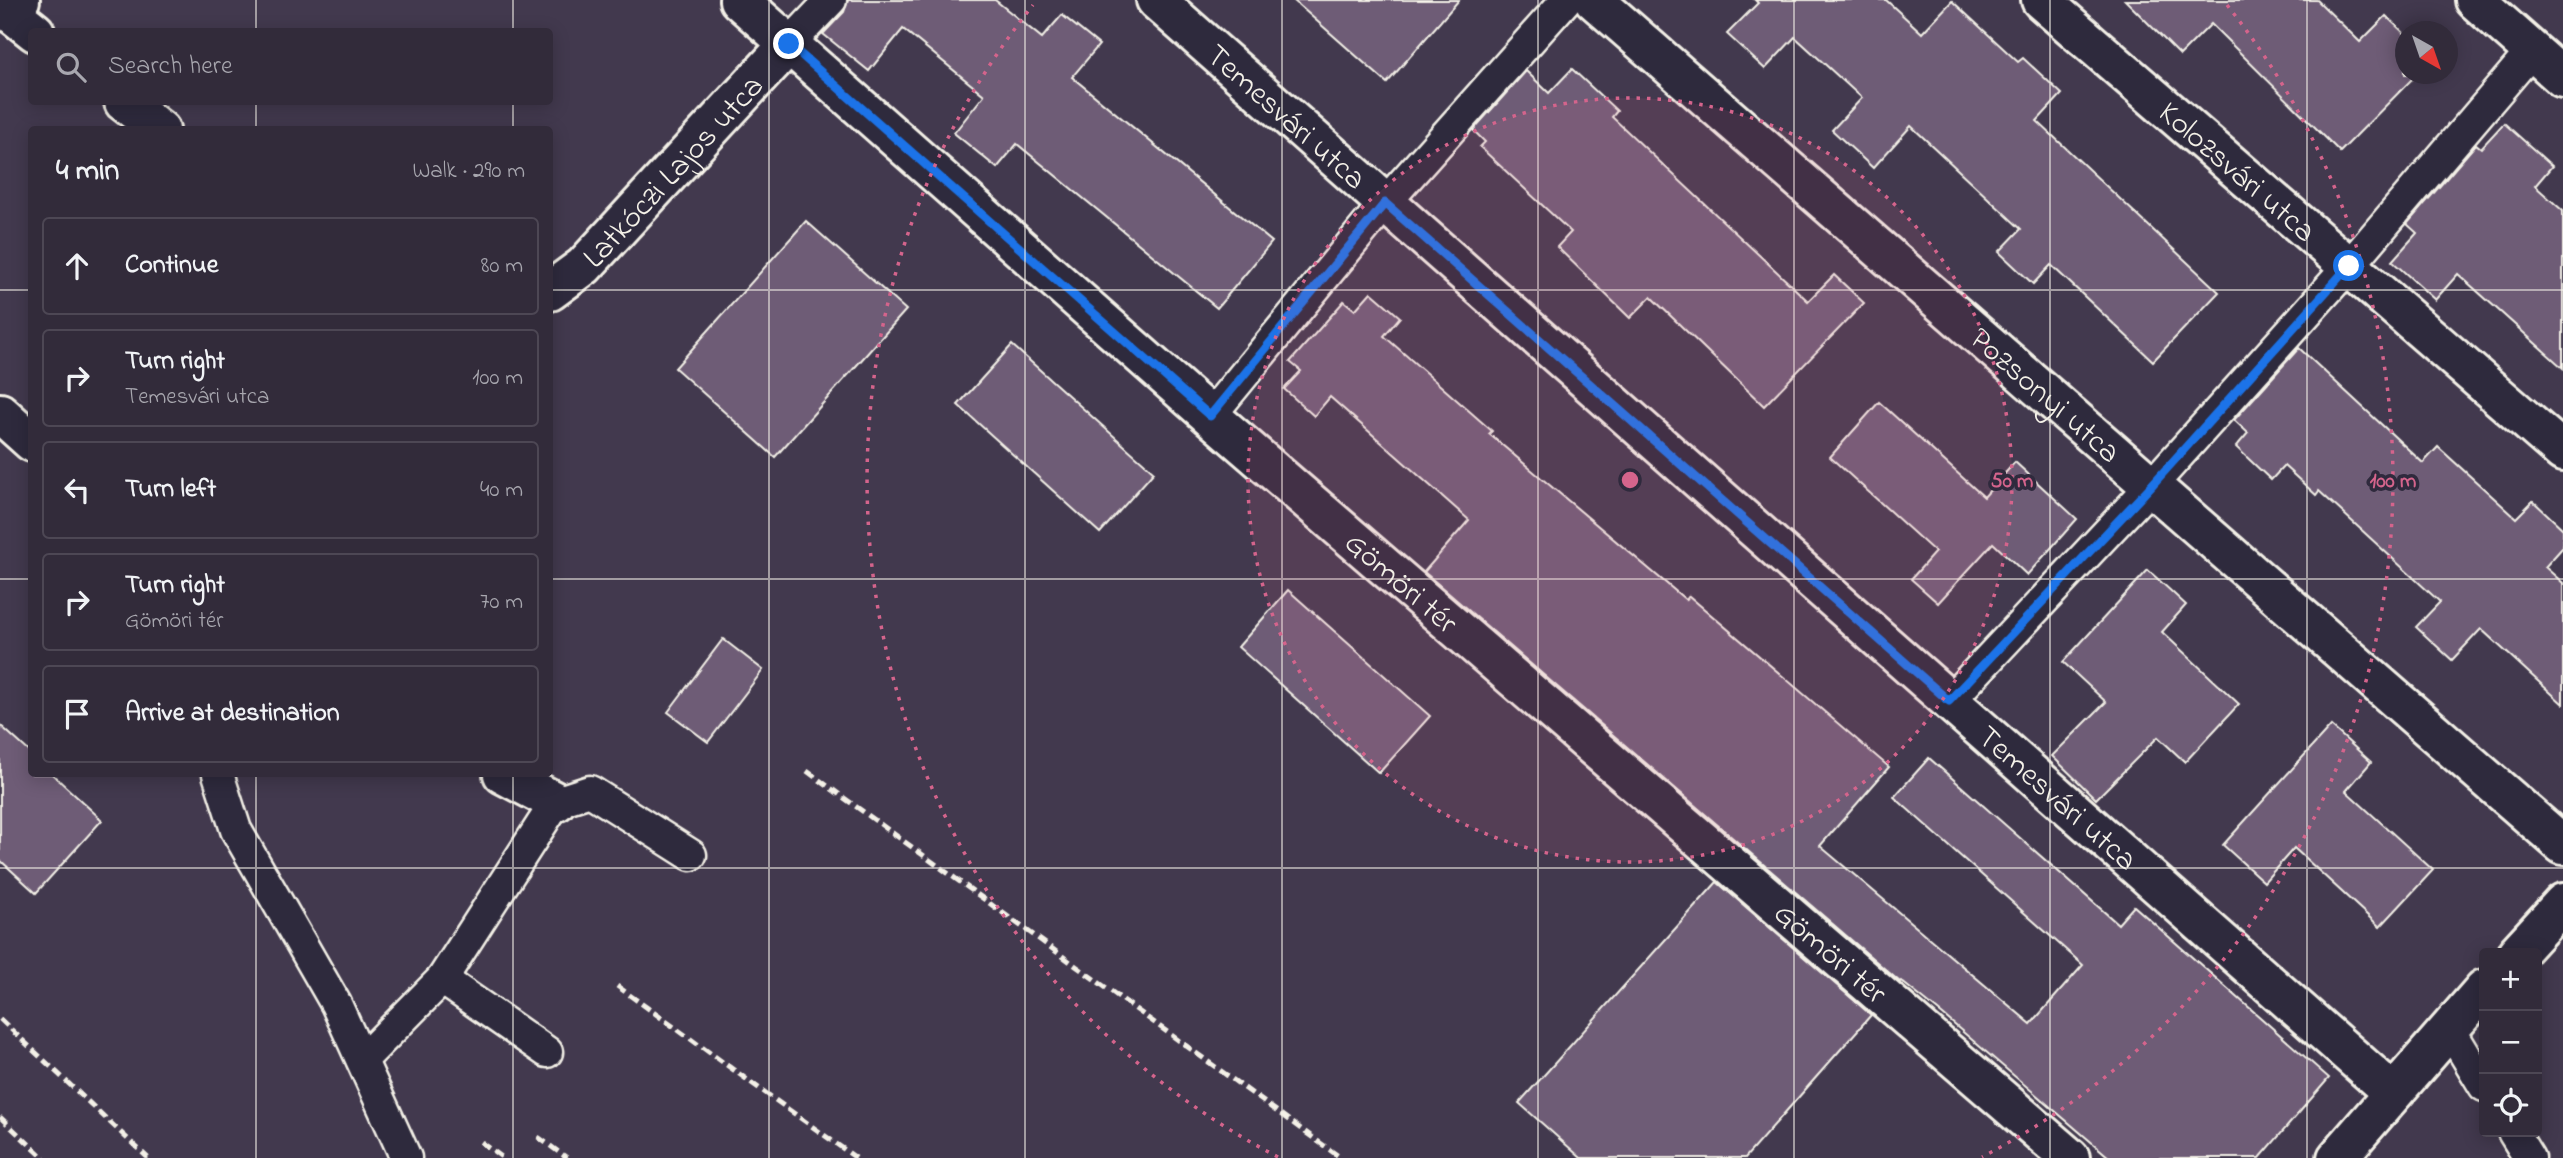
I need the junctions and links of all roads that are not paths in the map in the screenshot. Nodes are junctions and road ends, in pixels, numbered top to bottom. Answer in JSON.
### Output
{"nodes":[{"id":1,"x":739,"y":0,"type":"edge"},
{"id":2,"x":831,"y":0,"type":"edge"},
{"id":3,"x":1156,"y":0,"type":"edge"},
{"id":4,"x":1566,"y":0,"type":"edge"},
{"id":5,"x":1594,"y":0,"type":"edge"},
{"id":6,"x":2041,"y":0,"type":"edge"},
{"id":7,"x":2475,"y":0,"type":"edge"},
{"id":8,"x":789,"y":44,"type":"junction"},
{"id":9,"x":2532,"y":51,"type":"junction"},
{"id":10,"x":2563,"y":78,"type":"edge"},
{"id":11,"x":128,"y":105,"type":"edge"},
{"id":12,"x":155,"y":126,"type":"edge"},
{"id":13,"x":1385,"y":203,"type":"junction"},
{"id":14,"x":2349,"y":266,"type":"junction"},
{"id":15,"x":553,"y":289,"type":"edge"},
{"id":16,"x":0,"y":413,"type":"edge"},
{"id":17,"x":1210,"y":416,"type":"junction"},
{"id":18,"x":28,"y":438,"type":"edge"},
{"id":19,"x":2563,"y":452,"type":"edge"},
{"id":20,"x":2151,"y":486,"type":"junction"},
{"id":21,"x":1949,"y":701,"type":"junction"},
{"id":22,"x":219,"y":777,"type":"edge"},
{"id":23,"x":509,"y":777,"type":"edge"},
{"id":24,"x":556,"y":802,"type":"junction"},
{"id":25,"x":2563,"y":845,"type":"edge"},
{"id":26,"x":691,"y":855,"type":"dead end"},
{"id":27,"x":2563,"y":903,"type":"edge"},
{"id":28,"x":2522,"y":948,"type":"edge"},
{"id":29,"x":442,"y":979,"type":"junction"},
{"id":30,"x":2479,"y":995,"type":"edge"},
{"id":31,"x":2449,"y":1028,"type":"junction"},
{"id":32,"x":547,"y":1052,"type":"dead end"},
{"id":33,"x":362,"y":1060,"type":"junction"},
{"id":34,"x":2479,"y":1078,"type":"edge"},
{"id":35,"x":2393,"y":1093,"type":"junction"},
{"id":36,"x":2516,"y":1137,"type":"edge"},
{"id":37,"x":406,"y":1158,"type":"edge"},
{"id":38,"x":2070,"y":1158,"type":"edge"},
{"id":39,"x":2337,"y":1158,"type":"edge"},
{"id":40,"x":2529,"y":1158,"type":"edge"}],
"edges":[{"from":1,"to":8,"type":"street","name":"Gömöri tér"},
{"from":2,"to":8,"type":"lane"},
{"from":3,"to":13,"type":"street","name":"Temesvári utca"},
{"from":4,"to":13,"type":"lane"},
{"from":5,"to":20,"type":"street","name":"Pozsonyi utca"},
{"from":6,"to":14,"type":"street","name":"Kolozsvári utca"},
{"from":7,"to":9,"type":"street"},
{"from":8,"to":15,"type":"street","name":"Latkóczi Lajos utca"},
{"from":8,"to":17,"type":"street","name":"Gömöri tér"},
{"from":9,"to":10,"type":"street"},
{"from":9,"to":14,"type":"lane"},
{"from":11,"to":12,"type":"street"},
{"from":13,"to":17,"type":"lane"},
{"from":13,"to":21,"type":"street","name":"Temesvári utca"},
{"from":14,"to":19,"type":"street","name":"Kolozsvári utca"},
{"from":14,"to":20,"type":"lane"},
{"from":16,"to":18,"type":"street"},
{"from":17,"to":38,"type":"street","name":"Gömöri tér"},
{"from":20,"to":21,"type":"lane"},
{"from":20,"to":25,"type":"street","name":"Pozsonyi utca"},
{"from":21,"to":35,"type":"street","name":"Temesvári utca"},
{"from":22,"to":33,"type":"lane"},
{"from":23,"to":24,"type":"street"},
{"from":24,"to":26,"type":"lane"},
{"from":24,"to":29,"type":"lane"},
{"from":27,"to":28,"type":"street"},
{"from":29,"to":32,"type":"lane"},
{"from":29,"to":33,"type":"lane"},
{"from":30,"to":31,"type":"street"},
{"from":31,"to":34,"type":"lane"},
{"from":31,"to":35,"type":"street"},
{"from":33,"to":37,"type":"lane"},
{"from":35,"to":39,"type":"street"},
{"from":36,"to":40,"type":"lane"}]}
